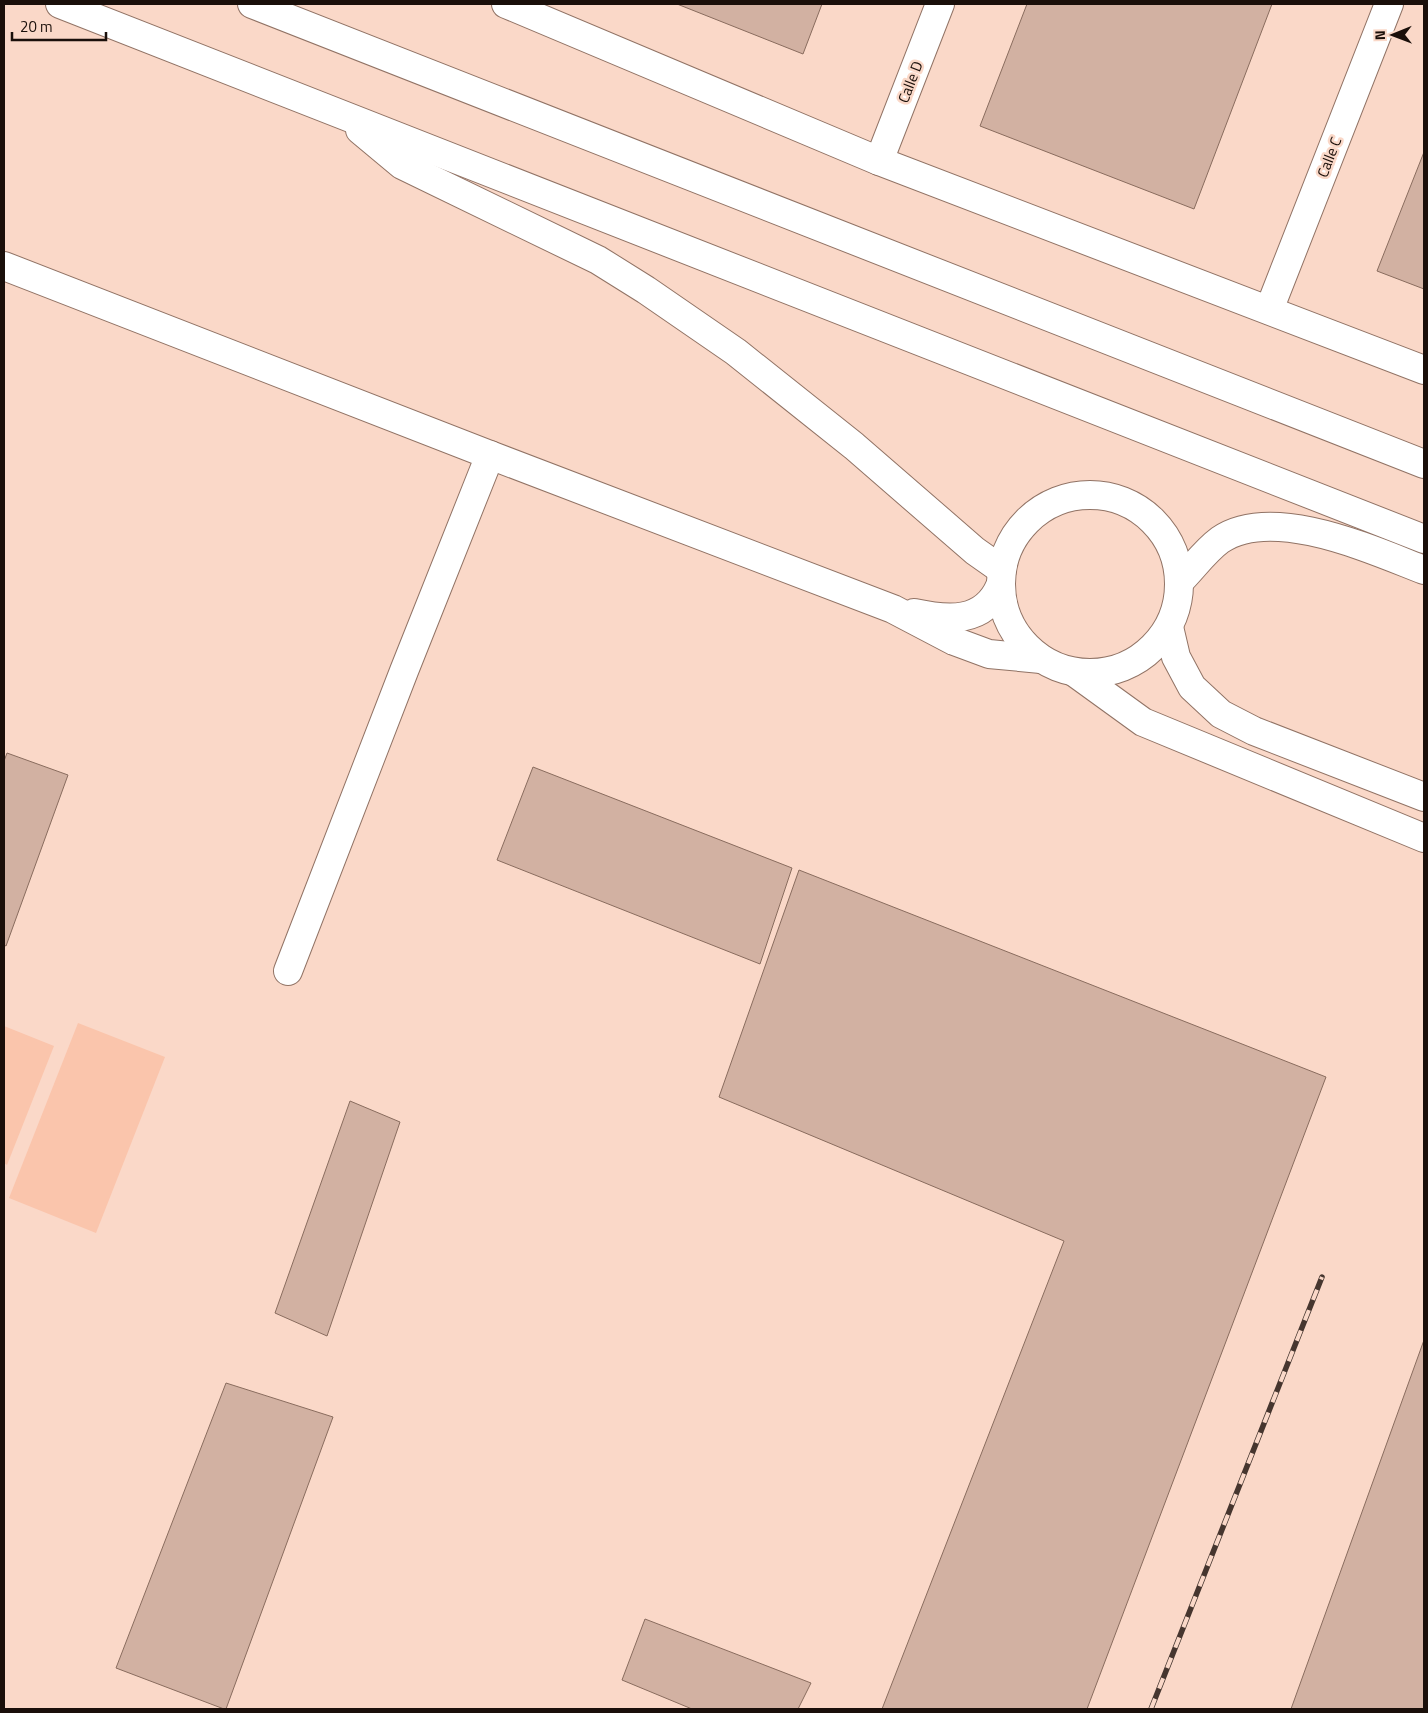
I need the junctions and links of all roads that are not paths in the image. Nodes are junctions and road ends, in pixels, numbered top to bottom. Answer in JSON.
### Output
{"nodes":[{"id":1,"x":60,"y":4,"type":"edge"},
{"id":2,"x":252,"y":4,"type":"edge"},
{"id":3,"x":506,"y":4,"type":"edge"},
{"id":4,"x":940,"y":4,"type":"edge"},
{"id":5,"x":1389,"y":4,"type":"edge"},
{"id":6,"x":341,"y":115,"type":"junction"},
{"id":7,"x":879,"y":161,"type":"junction"},
{"id":8,"x":4,"y":266,"type":"edge"},
{"id":9,"x":1269,"y":310,"type":"junction"},
{"id":10,"x":1424,"y":370,"type":"edge"},
{"id":11,"x":490,"y":455,"type":"junction"},
{"id":12,"x":1424,"y":464,"type":"edge"},
{"id":13,"x":1424,"y":539,"type":"edge"},
{"id":14,"x":1424,"y":570,"type":"edge"},
{"id":15,"x":1001,"y":578,"type":"junction"},
{"id":16,"x":1180,"y":581,"type":"junction"},
{"id":17,"x":893,"y":609,"type":"junction"},
{"id":18,"x":1169,"y":628,"type":"junction"},
{"id":19,"x":1041,"y":659,"type":"junction"},
{"id":20,"x":1074,"y":672,"type":"junction"},
{"id":21,"x":1424,"y":797,"type":"edge"},
{"id":22,"x":1424,"y":838,"type":"edge"},
{"id":23,"x":288,"y":971,"type":"dead end"}],
"edges":[{"from":1,"to":6,"type":"main road"},
{"from":2,"to":12,"type":"main road"},
{"from":3,"to":7,"type":"main road"},
{"from":4,"to":7,"type":"main road","name":"Calle D"},
{"from":5,"to":9,"type":"main road","name":"Calle C"},
{"from":6,"to":13,"type":"main road"},
{"from":6,"to":15,"type":"main road"},
{"from":7,"to":9,"type":"main road"},
{"from":8,"to":11,"type":"main road"},
{"from":9,"to":10,"type":"main road"},
{"from":11,"to":17,"type":"main road"},
{"from":11,"to":23,"type":"main road"},
{"from":14,"to":16,"type":"main road"},
{"from":15,"to":16,"type":"main road"},
{"from":15,"to":17,"type":"main road"},
{"from":15,"to":19,"type":"main road"},
{"from":16,"to":18,"type":"main road"},
{"from":17,"to":19,"type":"main road"},
{"from":18,"to":20,"type":"main road"},
{"from":18,"to":21,"type":"main road"},
{"from":19,"to":20,"type":"main road"},
{"from":20,"to":22,"type":"main road"}]}
